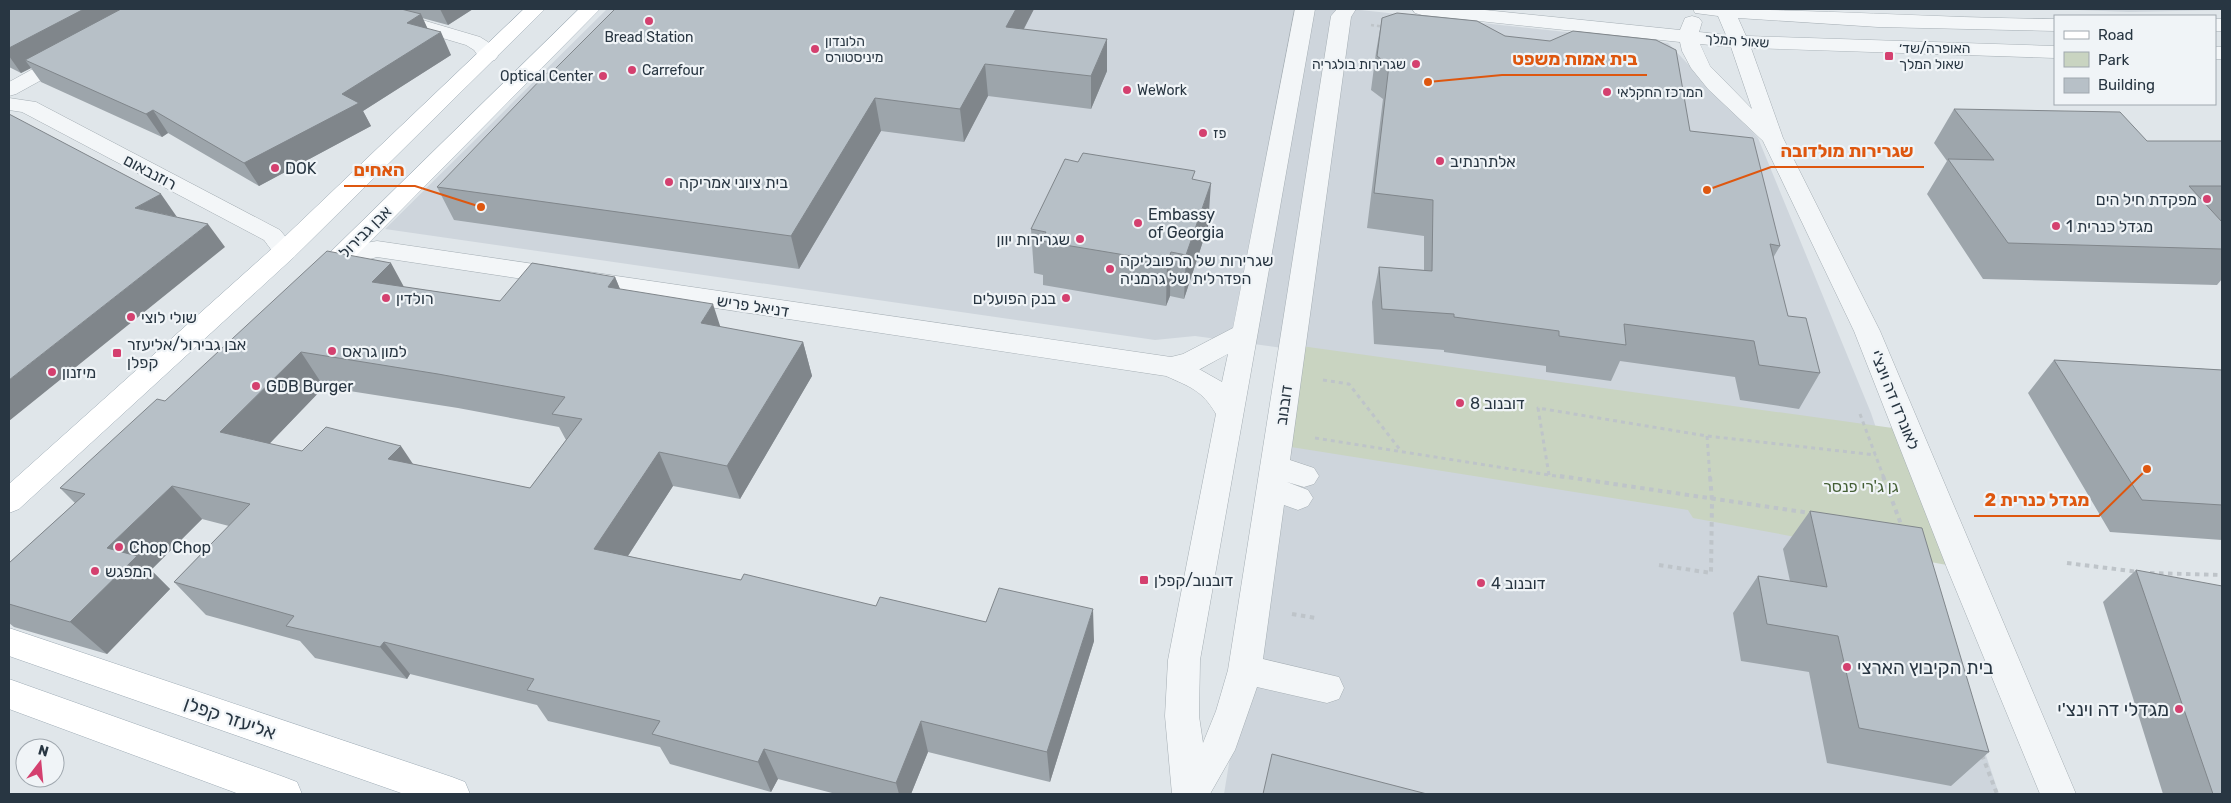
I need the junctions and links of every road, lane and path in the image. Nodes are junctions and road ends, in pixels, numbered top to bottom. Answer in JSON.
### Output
{"nodes":[{"id":1,"x":365,"y":9,"type":"edge"},
{"id":2,"x":535,"y":9,"type":"edge"},
{"id":3,"x":590,"y":9,"type":"edge"},
{"id":4,"x":1305,"y":9,"type":"edge"},
{"id":5,"x":1347,"y":9,"type":"edge"},
{"id":6,"x":1422,"y":9,"type":"edge"},
{"id":7,"x":1702,"y":9,"type":"edge"},
{"id":8,"x":1843,"y":9,"type":"edge"},
{"id":9,"x":1725,"y":10,"type":"edge"},
{"id":10,"x":1980,"y":24,"type":"junction"},
{"id":11,"x":2054,"y":26,"type":"edge"},
{"id":12,"x":1688,"y":37,"type":"junction"},
{"id":13,"x":1738,"y":42,"type":"junction"},
{"id":14,"x":87,"y":47,"type":"edge"},
{"id":15,"x":2054,"y":52,"type":"edge"},
{"id":16,"x":488,"y":56,"type":"junction"},
{"id":17,"x":9,"y":90,"type":"edge"},
{"id":18,"x":9,"y":104,"type":"edge"},
{"id":19,"x":1772,"y":138,"type":"junction"},
{"id":20,"x":285,"y":252,"type":"junction"},
{"id":21,"x":336,"y":261,"type":"junction"},
{"id":22,"x":301,"y":296,"type":"edge"},
{"id":23,"x":1245,"y":332,"type":"junction"},
{"id":24,"x":1171,"y":368,"type":"junction"},
{"id":25,"x":1288,"y":374,"type":"junction"},
{"id":26,"x":1858,"y":411,"type":"dead end"},
{"id":27,"x":1230,"y":415,"type":"junction"},
{"id":28,"x":1280,"y":432,"type":"junction"},
{"id":29,"x":1707,"y":436,"type":"junction"},
{"id":30,"x":1401,"y":451,"type":"junction"},
{"id":31,"x":1876,"y":455,"type":"junction"},
{"id":32,"x":1549,"y":475,"type":"junction"},
{"id":33,"x":1712,"y":500,"type":"junction"},
{"id":34,"x":9,"y":501,"type":"edge"},
{"id":35,"x":1812,"y":513,"type":"edge"},
{"id":36,"x":1891,"y":523,"type":"edge"},
{"id":37,"x":1901,"y":525,"type":"junction"},
{"id":38,"x":1948,"y":531,"type":"junction"},
{"id":39,"x":1904,"y":534,"type":"edge"},
{"id":40,"x":2067,"y":563,"type":"dead end"},
{"id":41,"x":1659,"y":565,"type":"dead end"},
{"id":42,"x":2222,"y":575,"type":"edge"},
{"id":43,"x":9,"y":642,"type":"edge"},
{"id":44,"x":1245,"y":670,"type":"junction"},
{"id":45,"x":1327,"y":688,"type":"dead end"},
{"id":46,"x":9,"y":694,"type":"edge"},
{"id":47,"x":1980,"y":748,"type":"edge"},
{"id":48,"x":1190,"y":793,"type":"edge"},
{"id":49,"x":284,"y":794,"type":"edge"},
{"id":50,"x":452,"y":794,"type":"edge"},
{"id":51,"x":1997,"y":794,"type":"edge"},
{"id":52,"x":2058,"y":794,"type":"edge"}],
"edges":[{"from":1,"to":16,"type":"street"},
{"from":2,"to":16,"type":"main road"},
{"from":3,"to":21,"type":"main road","name":"אבן גבירול"},
{"from":4,"to":23,"type":"street","name":"דובנוב"},
{"from":5,"to":25,"type":"street","name":"דובנוב"},
{"from":6,"to":12,"type":"street","name":"שאול המלך"},
{"from":7,"to":9,"type":"street","name":"שאול המלך"},
{"from":8,"to":10,"type":"street"},
{"from":9,"to":10,"type":"street","name":"שאול המלך"},
{"from":9,"to":12,"type":"street"},
{"from":9,"to":13,"type":"street","name":"לאונרדו דה וינצ'י"},
{"from":10,"to":11,"type":"street","name":"שאול המלך"},
{"from":12,"to":13,"type":"street","name":"שאול המלך"},
{"from":12,"to":19,"type":"street"},
{"from":13,"to":15,"type":"street","name":"שאול המלך"},
{"from":13,"to":19,"type":"street","name":"לאונרדו דה וינצ'י"},
{"from":14,"to":17,"type":"street"},
{"from":16,"to":20,"type":"main road"},
{"from":18,"to":20,"type":"street","name":"רוזנבאום"},
{"from":19,"to":38,"type":"street","name":"לאונרדו דה וינצ'י"},
{"from":20,"to":34,"type":"main road"},
{"from":21,"to":22,"type":"main road","name":"אבן גבירול"},
{"from":21,"to":24,"type":"street","name":"דניאל פריש"},
{"from":23,"to":24,"type":"street","name":"דניאל פריש"},
{"from":23,"to":27,"type":"street","name":"דובנוב"},
{"from":24,"to":27,"type":"street","name":"דניאל פריש"},
{"from":25,"to":28,"type":"street","name":"דובנוב"},
{"from":25,"to":30,"type":"path"},
{"from":26,"to":31,"type":"path"},
{"from":27,"to":48,"type":"street","name":"דובנוב"},
{"from":28,"to":30,"type":"path"},
{"from":28,"to":44,"type":"street","name":"דובנוב"},
{"from":29,"to":31,"type":"path"},
{"from":29,"to":32,"type":"path"},
{"from":29,"to":33,"type":"path"},
{"from":30,"to":32,"type":"path"},
{"from":31,"to":37,"type":"path"},
{"from":32,"to":33,"type":"path"},
{"from":33,"to":35,"type":"path"},
{"from":33,"to":41,"type":"path"},
{"from":36,"to":37,"type":"path"},
{"from":37,"to":38,"type":"path"},
{"from":37,"to":39,"type":"path"},
{"from":38,"to":52,"type":"street","name":"לאונרדו דה וינצ'י"},
{"from":40,"to":42,"type":"path"},
{"from":43,"to":50,"type":"main road","name":"אליעזר קפלן"},
{"from":44,"to":45,"type":"street"},
{"from":44,"to":48,"type":"street","name":"דובנוב"},
{"from":46,"to":49,"type":"main road"},
{"from":47,"to":51,"type":"path"}]}
